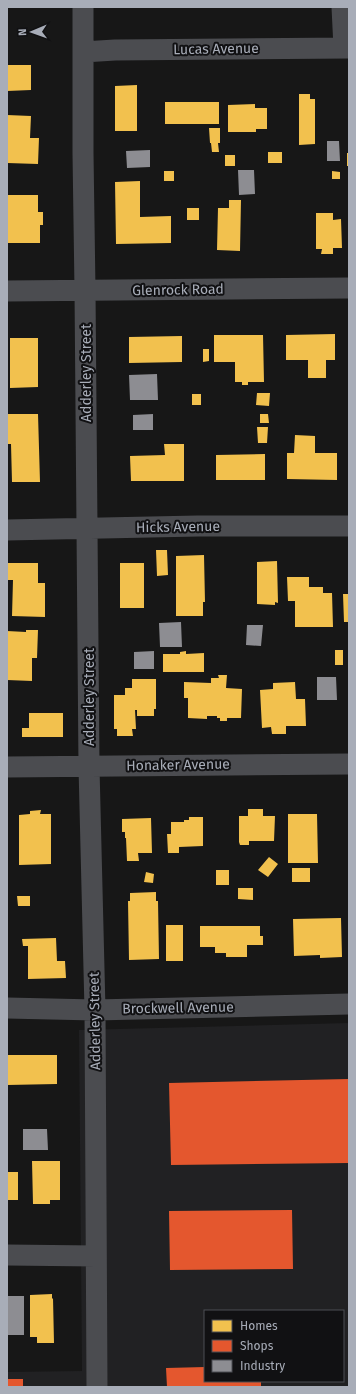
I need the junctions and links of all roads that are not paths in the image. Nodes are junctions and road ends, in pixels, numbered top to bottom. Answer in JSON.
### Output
{"nodes":[{"id":1,"x":83,"y":7,"type":"edge"},
{"id":2,"x":342,"y":7,"type":"edge"},
{"id":3,"x":346,"y":48,"type":"edge"},
{"id":4,"x":83,"y":52,"type":"junction"},
{"id":5,"x":349,"y":288,"type":"edge"},
{"id":6,"x":85,"y":290,"type":"junction"},
{"id":7,"x":7,"y":291,"type":"edge"},
{"id":8,"x":349,"y":526,"type":"edge"},
{"id":9,"x":87,"y":529,"type":"junction"},
{"id":10,"x":7,"y":530,"type":"edge"},
{"id":11,"x":349,"y":764,"type":"edge"},
{"id":12,"x":90,"y":766,"type":"junction"},
{"id":13,"x":7,"y":767,"type":"edge"},
{"id":14,"x":349,"y":1004,"type":"edge"},
{"id":15,"x":7,"y":1008,"type":"edge"},
{"id":16,"x":95,"y":1010,"type":"junction"},
{"id":17,"x":7,"y":1255,"type":"edge"},
{"id":18,"x":96,"y":1256,"type":"junction"},
{"id":19,"x":97,"y":1387,"type":"edge"}],
"edges":[{"from":1,"to":4,"type":"street","name":"Adderley Street"},
{"from":2,"to":3,"type":"street"},
{"from":3,"to":4,"type":"street","name":"Lucas Avenue"},
{"from":4,"to":6,"type":"street","name":"Adderley Street"},
{"from":5,"to":6,"type":"street","name":"Glenrock Road"},
{"from":6,"to":7,"type":"street","name":"Glenrock Road"},
{"from":6,"to":9,"type":"street","name":"Adderley Street"},
{"from":8,"to":9,"type":"street","name":"Hicks Avenue"},
{"from":9,"to":10,"type":"street","name":"Hicks Avenue"},
{"from":9,"to":12,"type":"street","name":"Adderley Street"},
{"from":11,"to":12,"type":"street","name":"Honaker Avenue"},
{"from":12,"to":13,"type":"street","name":"Honaker Avenue"},
{"from":12,"to":16,"type":"street","name":"Adderley Street"},
{"from":14,"to":16,"type":"street","name":"Brockwell Avenue"},
{"from":15,"to":16,"type":"street","name":"Brockwell Avenue"},
{"from":16,"to":18,"type":"street","name":"Adderley Street"},
{"from":17,"to":18,"type":"street"},
{"from":18,"to":19,"type":"street","name":"Adderley Street"}]}
